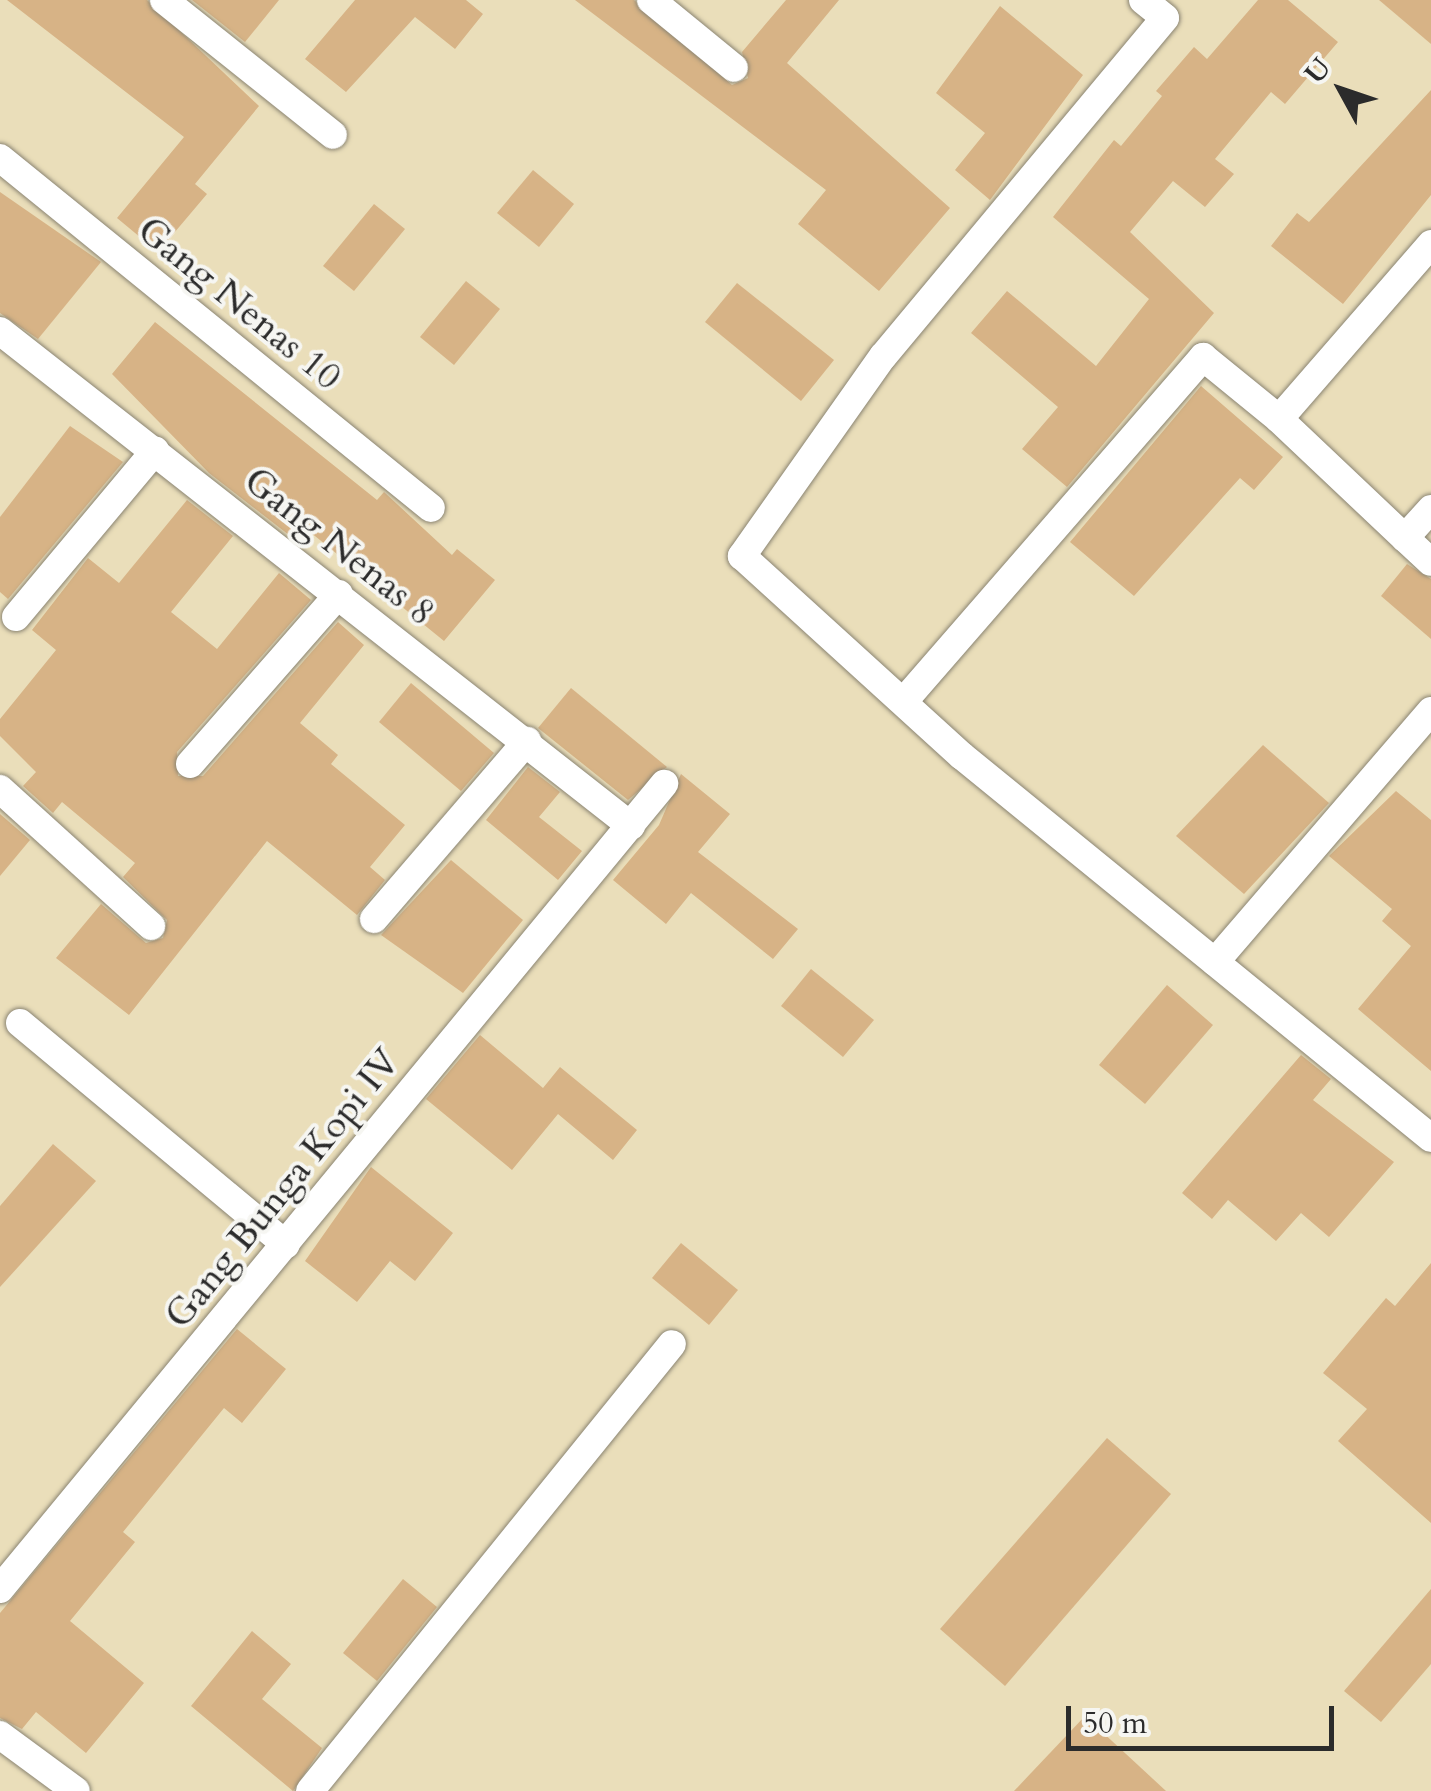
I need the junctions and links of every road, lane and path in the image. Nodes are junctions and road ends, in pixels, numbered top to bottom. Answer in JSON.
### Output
{"nodes":[{"id":1,"x":164,"y":0,"type":"edge"},
{"id":2,"x":651,"y":0,"type":"edge"},
{"id":3,"x":1163,"y":6,"type":"edge"},
{"id":4,"x":734,"y":68,"type":"dead end"},
{"id":5,"x":333,"y":135,"type":"dead end"},
{"id":6,"x":0,"y":158,"type":"edge"},
{"id":7,"x":1431,"y":244,"type":"edge"},
{"id":8,"x":0,"y":330,"type":"edge"},
{"id":9,"x":1279,"y":419,"type":"junction"},
{"id":10,"x":154,"y":451,"type":"junction"},
{"id":11,"x":431,"y":508,"type":"dead end"},
{"id":12,"x":1431,"y":509,"type":"edge"},
{"id":13,"x":1405,"y":538,"type":"junction"},
{"id":14,"x":1431,"y":562,"type":"edge"},
{"id":15,"x":339,"y":594,"type":"junction"},
{"id":16,"x":16,"y":617,"type":"dead end"},
{"id":17,"x":904,"y":701,"type":"junction"},
{"id":18,"x":1431,"y":711,"type":"edge"},
{"id":19,"x":527,"y":742,"type":"junction"},
{"id":20,"x":190,"y":764,"type":"dead end"},
{"id":21,"x":664,"y":784,"type":"dead end"},
{"id":22,"x":0,"y":789,"type":"edge"},
{"id":23,"x":627,"y":830,"type":"junction"},
{"id":24,"x":374,"y":919,"type":"dead end"},
{"id":25,"x":152,"y":926,"type":"dead end"},
{"id":26,"x":1215,"y":962,"type":"junction"},
{"id":27,"x":20,"y":1023,"type":"dead end"},
{"id":28,"x":1431,"y":1138,"type":"edge"},
{"id":29,"x":286,"y":1245,"type":"junction"},
{"id":30,"x":672,"y":1344,"type":"dead end"},
{"id":31,"x":0,"y":1590,"type":"edge"},
{"id":32,"x":0,"y":1735,"type":"edge"},
{"id":33,"x":76,"y":1791,"type":"edge"},
{"id":34,"x":310,"y":1791,"type":"edge"}],
"edges":[{"from":1,"to":5,"type":"street"},
{"from":2,"to":4,"type":"street"},
{"from":3,"to":17,"type":"street"},
{"from":6,"to":11,"type":"street","name":"Gang Nenas 10"},
{"from":7,"to":9,"type":"street"},
{"from":8,"to":10,"type":"street","name":"Gang Nenas 8"},
{"from":9,"to":13,"type":"street"},
{"from":9,"to":17,"type":"street"},
{"from":10,"to":15,"type":"street","name":"Gang Nenas 8"},
{"from":10,"to":16,"type":"street"},
{"from":12,"to":13,"type":"street"},
{"from":13,"to":14,"type":"street"},
{"from":15,"to":19,"type":"street","name":"Gang Nenas 8"},
{"from":15,"to":20,"type":"street"},
{"from":17,"to":26,"type":"street"},
{"from":18,"to":26,"type":"street"},
{"from":19,"to":23,"type":"street","name":"Gang Nenas 8"},
{"from":19,"to":24,"type":"street"},
{"from":21,"to":23,"type":"street","name":"Gang Bunga Kopi IV"},
{"from":22,"to":25,"type":"street"},
{"from":23,"to":29,"type":"street","name":"Gang Bunga Kopi IV"},
{"from":26,"to":28,"type":"street"},
{"from":27,"to":29,"type":"street"},
{"from":29,"to":31,"type":"street","name":"Gang Bunga Kopi IV"},
{"from":30,"to":34,"type":"street"},
{"from":32,"to":33,"type":"street"}]}
